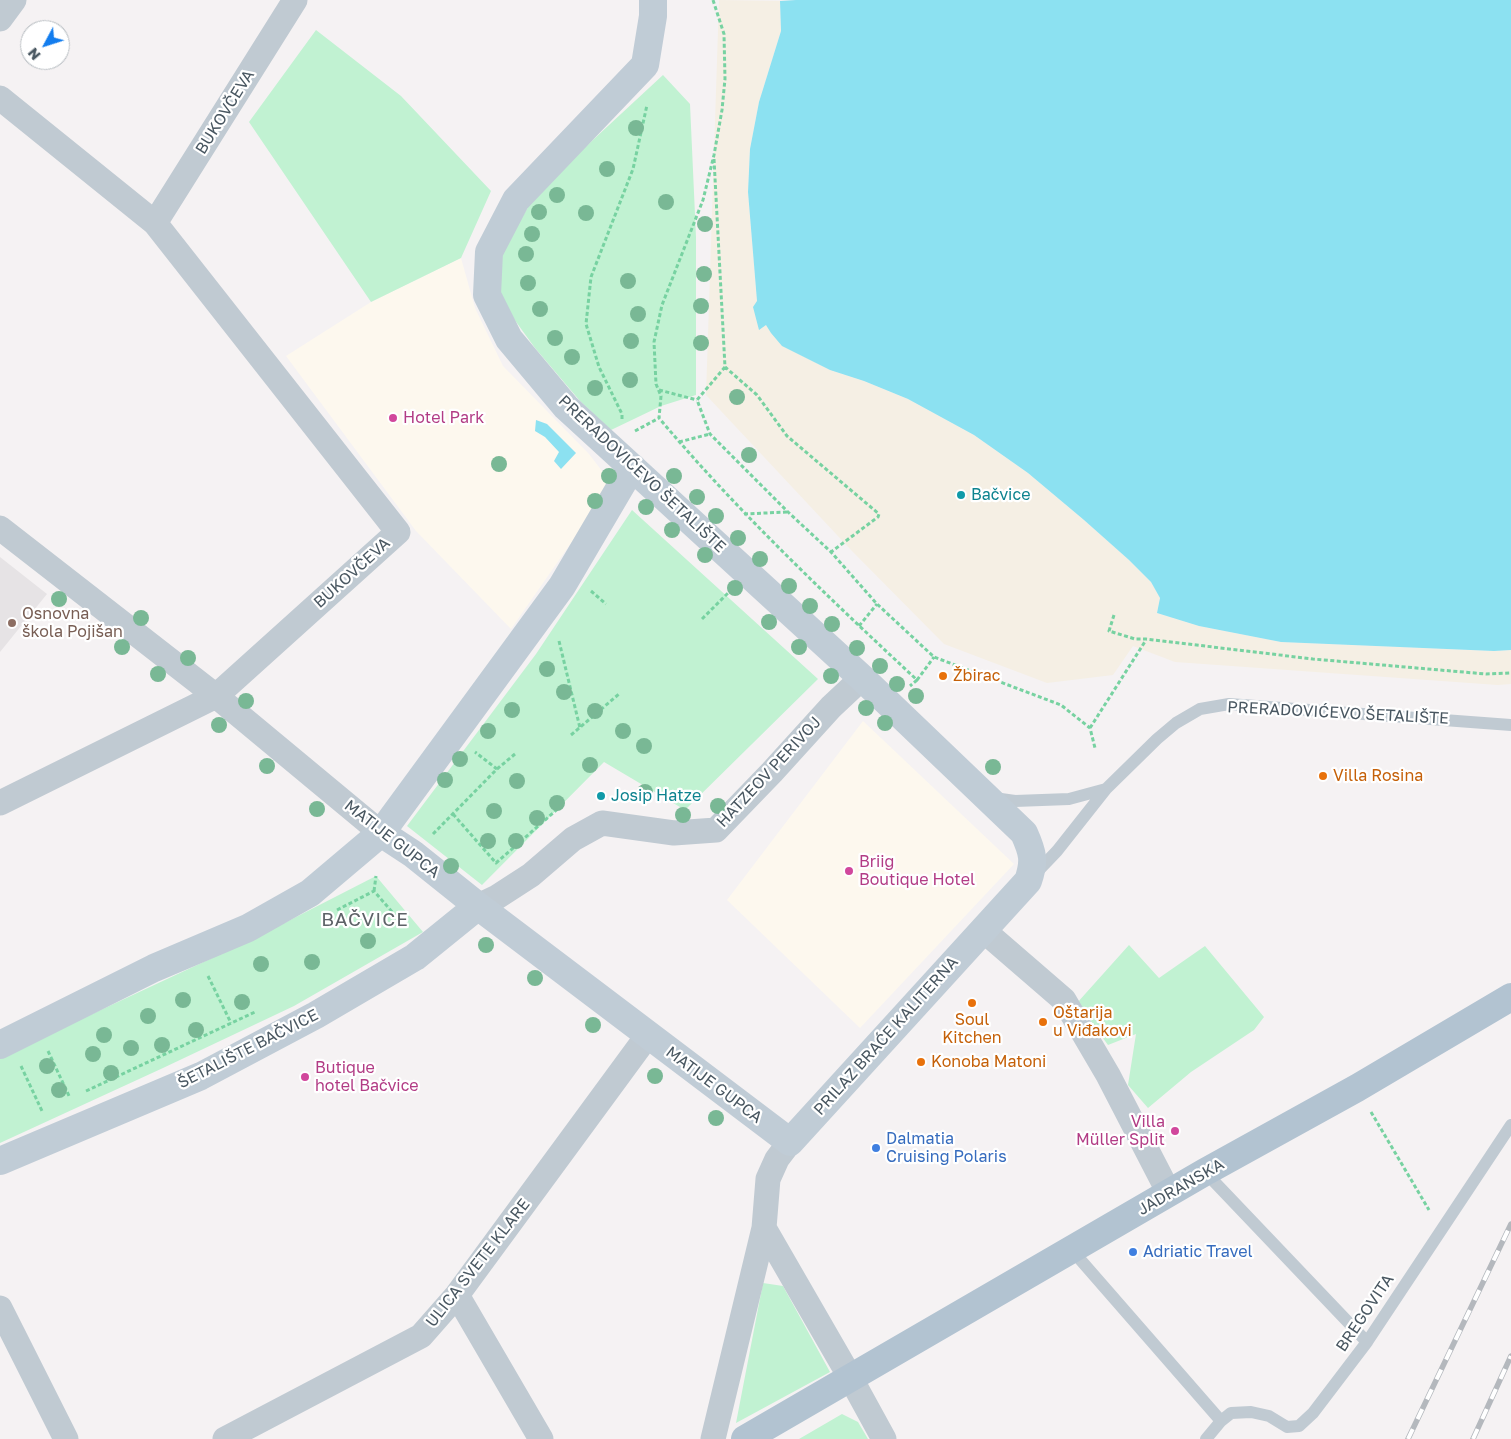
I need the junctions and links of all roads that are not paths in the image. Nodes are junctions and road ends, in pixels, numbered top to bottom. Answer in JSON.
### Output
{"nodes":[{"id":1,"x":14,"y":0,"type":"edge"},
{"id":2,"x":295,"y":0,"type":"edge"},
{"id":3,"x":653,"y":0,"type":"edge"},
{"id":4,"x":0,"y":18,"type":"edge"},
{"id":5,"x":0,"y":98,"type":"edge"},
{"id":6,"x":155,"y":223,"type":"junction"},
{"id":7,"x":632,"y":467,"type":"junction"},
{"id":8,"x":0,"y":528,"type":"edge"},
{"id":9,"x":862,"y":678,"type":"junction"},
{"id":10,"x":216,"y":696,"type":"junction"},
{"id":11,"x":1511,"y":725,"type":"edge"},
{"id":12,"x":1106,"y":790,"type":"junction"},
{"id":13,"x":987,"y":797,"type":"junction"},
{"id":14,"x":0,"y":803,"type":"edge"},
{"id":15,"x":381,"y":832,"type":"junction"},
{"id":16,"x":1028,"y":881,"type":"junction"},
{"id":17,"x":478,"y":906,"type":"junction"},
{"id":18,"x":983,"y":930,"type":"junction"},
{"id":19,"x":1511,"y":997,"type":"edge"},
{"id":20,"x":648,"y":1035,"type":"junction"},
{"id":21,"x":9,"y":1053,"type":"edge"},
{"id":22,"x":1511,"y":1125,"type":"edge"},
{"id":23,"x":790,"y":1142,"type":"junction"},
{"id":24,"x":0,"y":1161,"type":"edge"},
{"id":25,"x":1205,"y":1172,"type":"junction"},
{"id":26,"x":1169,"y":1193,"type":"junction"},
{"id":27,"x":764,"y":1228,"type":"junction"},
{"id":28,"x":1072,"y":1249,"type":"junction"},
{"id":29,"x":456,"y":1295,"type":"junction"},
{"id":30,"x":0,"y":1308,"type":"edge"},
{"id":31,"x":1367,"y":1342,"type":"junction"},
{"id":32,"x":850,"y":1377,"type":"junction"},
{"id":33,"x":1221,"y":1421,"type":"junction"},
{"id":34,"x":66,"y":1439,"type":"edge"},
{"id":35,"x":224,"y":1439,"type":"edge"},
{"id":36,"x":541,"y":1439,"type":"edge"},
{"id":37,"x":713,"y":1439,"type":"edge"},
{"id":38,"x":745,"y":1439,"type":"edge"},
{"id":39,"x":884,"y":1439,"type":"edge"},
{"id":40,"x":1206,"y":1439,"type":"edge"}],
"edges":[{"from":1,"to":4,"type":"street"},
{"from":2,"to":6,"type":"street","name":"BUKOVČEVA"},
{"from":3,"to":7,"type":"street","name":"PRERADOVIĆEVO ŠETALIŠTE"},
{"from":5,"to":6,"type":"street","name":"BUKOVČEVA"},
{"from":6,"to":10,"type":"street","name":"BUKOVČEVA"},
{"from":7,"to":9,"type":"street","name":"PRERADOVIĆEVO ŠETALIŠTE"},
{"from":7,"to":15,"type":"street"},
{"from":8,"to":10,"type":"street","name":"MATIJE GUPCA"},
{"from":9,"to":13,"type":"street","name":"PRERADOVIĆEVO ŠETALIŠTE"},
{"from":9,"to":17,"type":"street","name":"HATZEOV PERIVOJ"},
{"from":10,"to":14,"type":"street","name":"BUKOVČEVA"},
{"from":10,"to":15,"type":"street","name":"MATIJE GUPCA"},
{"from":11,"to":12,"type":"lane","name":"PRERADOVIĆEVO ŠETALIŠTE"},
{"from":12,"to":13,"type":"lane"},
{"from":12,"to":16,"type":"lane","name":"PRERADOVIĆEVO ŠETALIŠTE"},
{"from":13,"to":16,"type":"street","name":"PRERADOVIĆEVO ŠETALIŠTE"},
{"from":15,"to":17,"type":"street","name":"MATIJE GUPCA"},
{"from":15,"to":21,"type":"street"},
{"from":16,"to":18,"type":"street","name":"PRILAZ BRAĆE KALITERNA"},
{"from":17,"to":20,"type":"street","name":"MATIJE GUPCA"},
{"from":17,"to":24,"type":"street","name":"ŠETALIŠTE BAČVICE"},
{"from":18,"to":23,"type":"street","name":"PRILAZ BRAĆE KALITERNA"},
{"from":18,"to":26,"type":"street"},
{"from":19,"to":25,"type":"main road","name":"JADRANSKA"},
{"from":20,"to":23,"type":"street","name":"MATIJE GUPCA"},
{"from":20,"to":29,"type":"street","name":"ULICA SVETE KLARE"},
{"from":22,"to":31,"type":"lane","name":"BREGOVITA"},
{"from":23,"to":27,"type":"street"},
{"from":25,"to":26,"type":"main road","name":"JADRANSKA"},
{"from":25,"to":31,"type":"lane"},
{"from":26,"to":28,"type":"main road","name":"JADRANSKA"},
{"from":27,"to":32,"type":"street"},
{"from":27,"to":37,"type":"street"},
{"from":28,"to":32,"type":"main road","name":"JADRANSKA"},
{"from":28,"to":33,"type":"lane"},
{"from":29,"to":35,"type":"street","name":"ULICA SVETE KLARE"},
{"from":29,"to":36,"type":"street"},
{"from":30,"to":34,"type":"street"},
{"from":31,"to":33,"type":"lane","name":"BREGOVITA"},
{"from":32,"to":38,"type":"main road","name":"JADRANSKA"},
{"from":32,"to":39,"type":"street"},
{"from":33,"to":40,"type":"lane","name":"BREGOVITA"}]}
